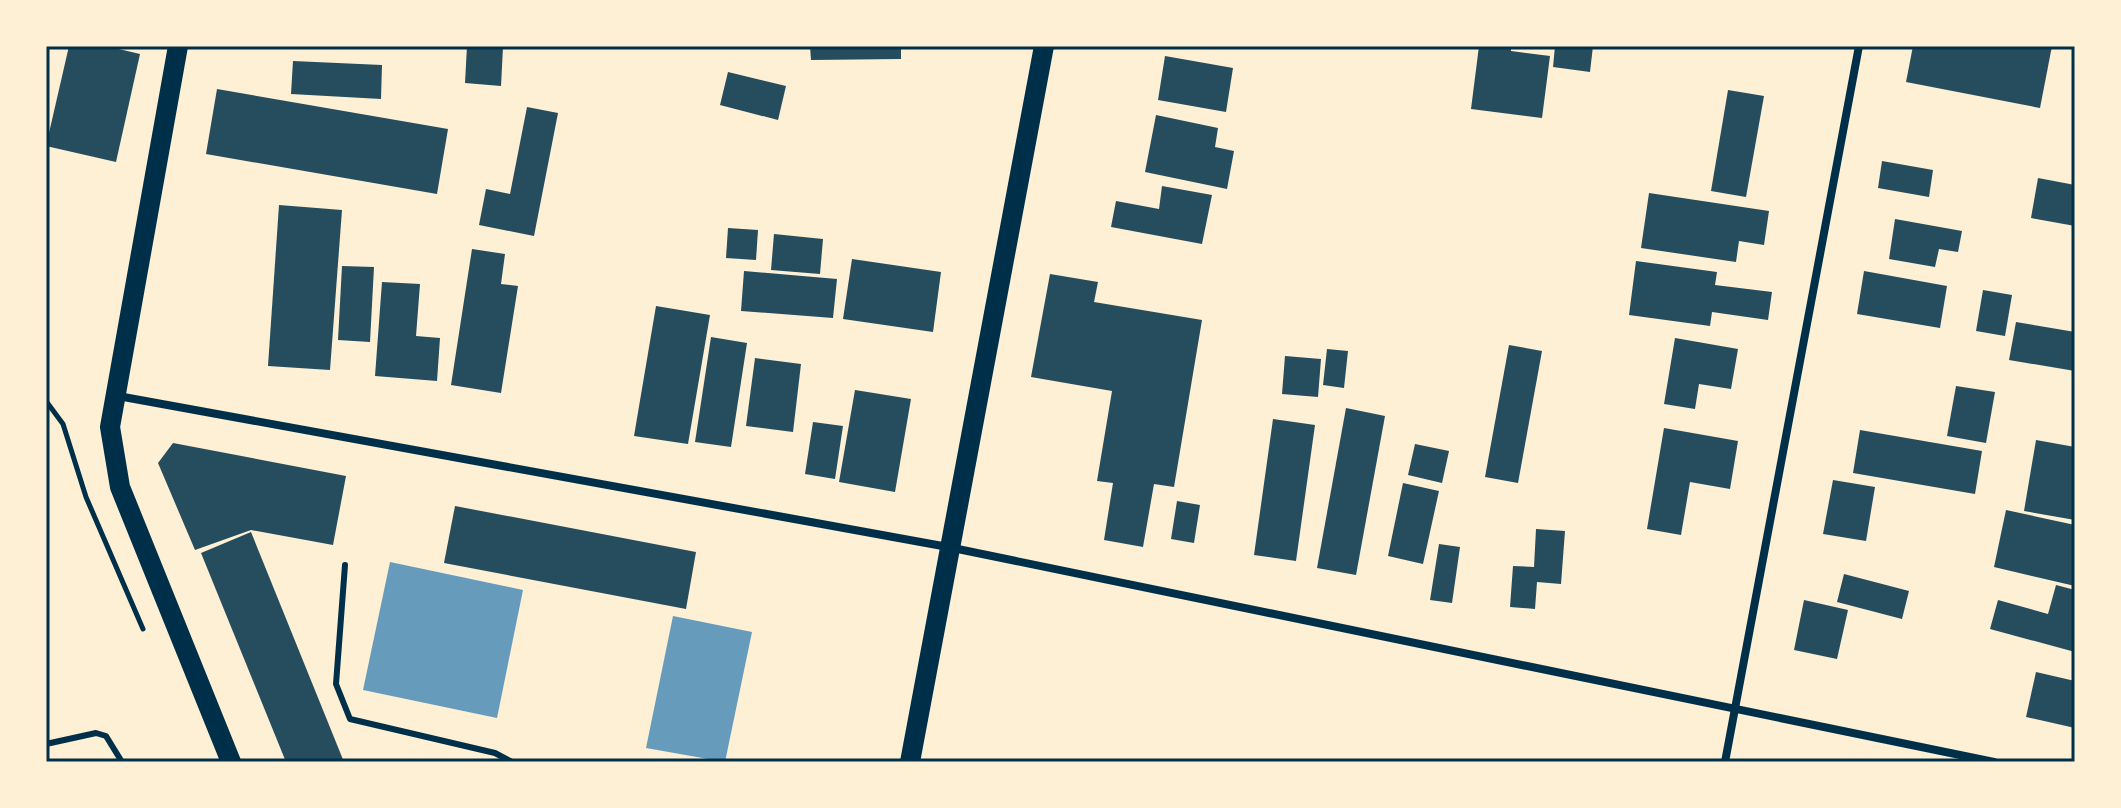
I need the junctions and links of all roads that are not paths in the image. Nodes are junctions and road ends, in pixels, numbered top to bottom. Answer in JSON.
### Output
{"nodes":[{"id":1,"x":178,"y":46,"type":"edge"},
{"id":2,"x":1044,"y":46,"type":"edge"},
{"id":3,"x":1859,"y":46,"type":"edge"},
{"id":4,"x":113,"y":395,"type":"junction"},
{"id":5,"x":948,"y":547,"type":"junction"},
{"id":6,"x":345,"y":565,"type":"dead end"},
{"id":7,"x":1736,"y":709,"type":"junction"},
{"id":8,"x":46,"y":744,"type":"edge"},
{"id":9,"x":1970,"y":760,"type":"edge"},
{"id":10,"x":122,"y":762,"type":"edge"},
{"id":11,"x":231,"y":762,"type":"edge"},
{"id":12,"x":512,"y":762,"type":"edge"},
{"id":13,"x":910,"y":762,"type":"edge"},
{"id":14,"x":1725,"y":762,"type":"edge"},
{"id":15,"x":1994,"y":762,"type":"edge"}],
"edges":[{"from":1,"to":4,"type":"main road"},
{"from":2,"to":5,"type":"main road"},
{"from":3,"to":7,"type":"street"},
{"from":4,"to":5,"type":"street"},
{"from":4,"to":11,"type":"main road"},
{"from":5,"to":7,"type":"street"},
{"from":5,"to":13,"type":"main road"},
{"from":6,"to":12,"type":"lane"},
{"from":7,"to":9,"type":"street"},
{"from":7,"to":14,"type":"street"},
{"from":8,"to":10,"type":"lane"},
{"from":9,"to":15,"type":"street"}]}
